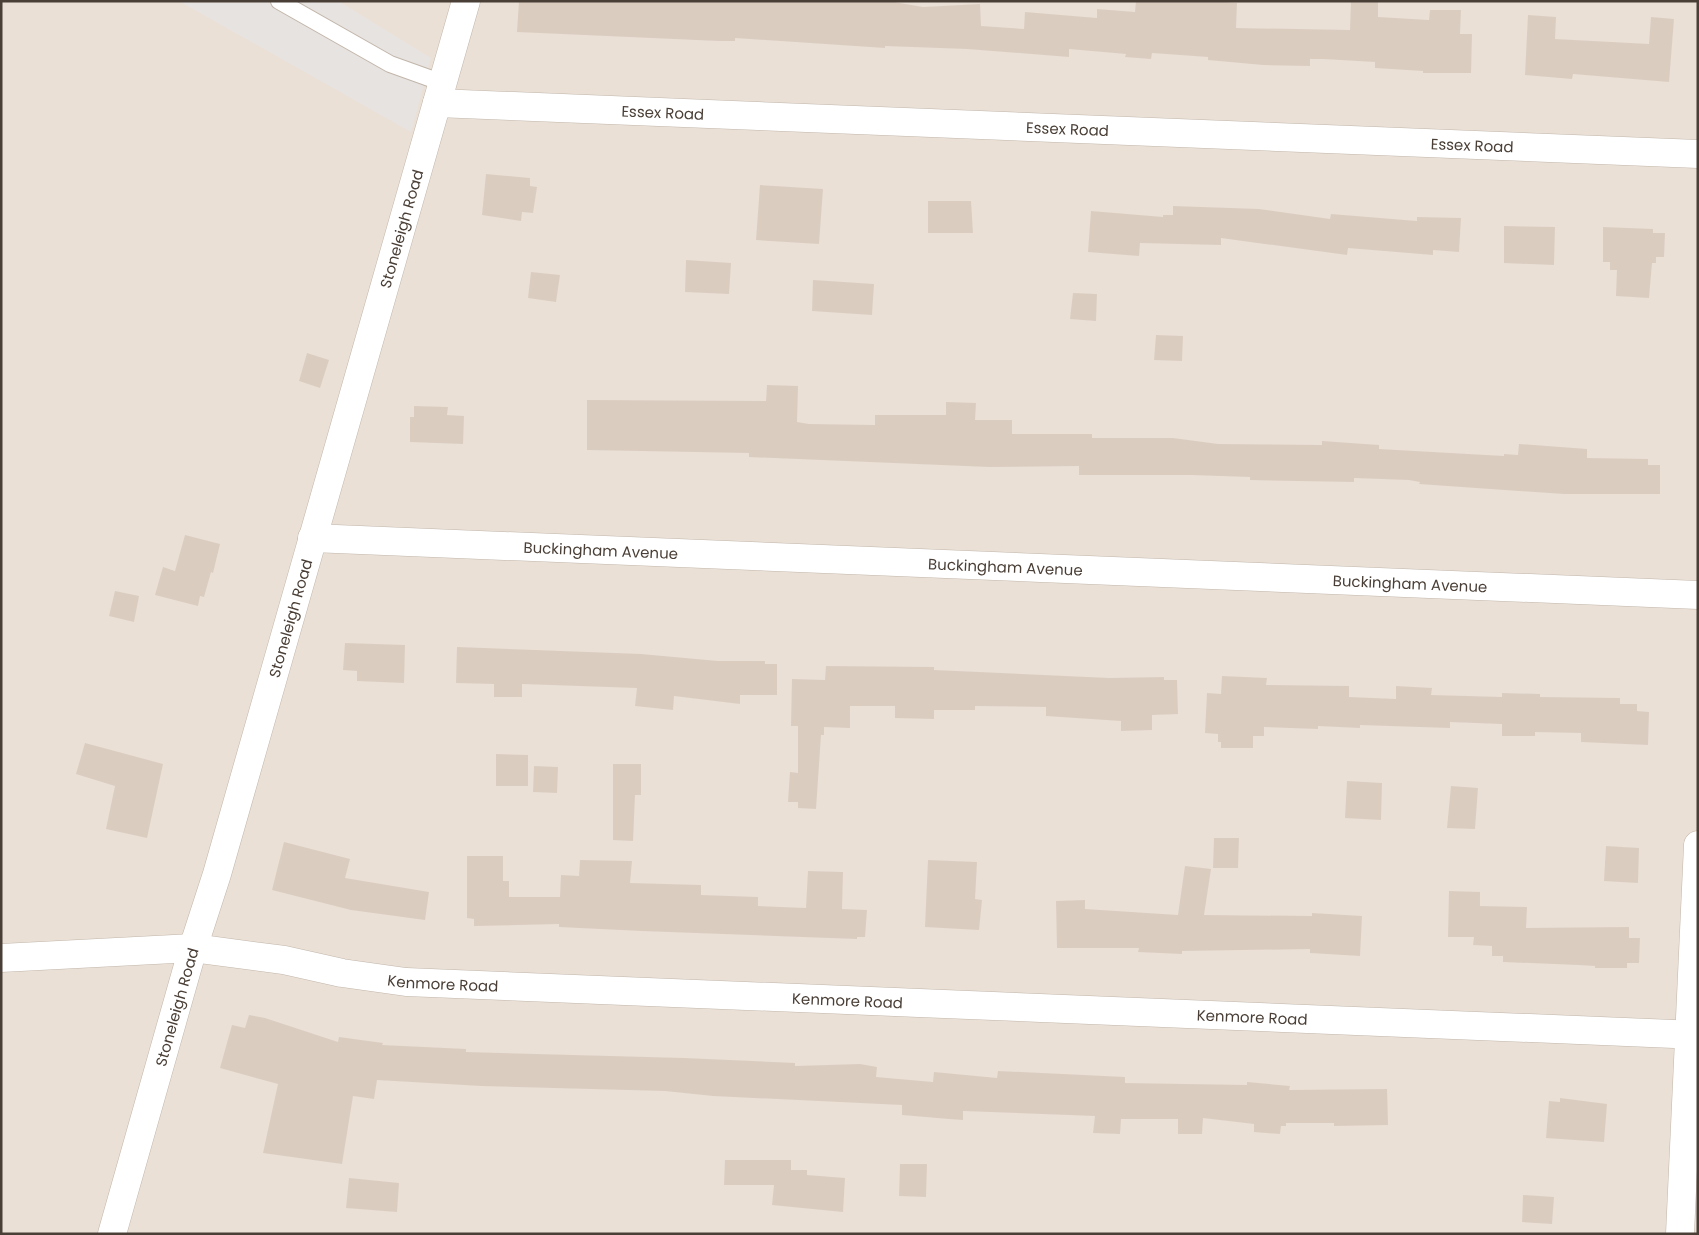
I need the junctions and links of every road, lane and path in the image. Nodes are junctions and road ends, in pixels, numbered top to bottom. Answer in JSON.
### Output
{"nodes":[{"id":1,"x":279,"y":1,"type":"edge"},
{"id":2,"x":466,"y":1,"type":"edge"},
{"id":3,"x":433,"y":95,"type":"junction"},
{"id":4,"x":1698,"y":154,"type":"edge"},
{"id":5,"x":312,"y":538,"type":"junction"},
{"id":6,"x":1698,"y":595,"type":"edge"},
{"id":7,"x":1698,"y":845,"type":"edge"},
{"id":8,"x":193,"y":948,"type":"junction"},
{"id":9,"x":1,"y":958,"type":"edge"},
{"id":10,"x":1694,"y":1035,"type":"edge"},
{"id":11,"x":112,"y":1234,"type":"edge"},
{"id":12,"x":1680,"y":1234,"type":"edge"}],
"edges":[{"from":1,"to":3,"type":"lane"},
{"from":2,"to":3,"type":"street","name":"Stoneleigh Road"},
{"from":3,"to":4,"type":"street","name":"Essex Road"},
{"from":3,"to":5,"type":"street","name":"Stoneleigh Road"},
{"from":5,"to":6,"type":"street","name":"Buckingham Avenue"},
{"from":5,"to":8,"type":"street","name":"Stoneleigh Road"},
{"from":7,"to":10,"type":"street"},
{"from":8,"to":9,"type":"street","name":"Kenmore Road"},
{"from":8,"to":10,"type":"street","name":"Kenmore Road"},
{"from":8,"to":11,"type":"street","name":"Stoneleigh Road"},
{"from":10,"to":12,"type":"street"}]}
